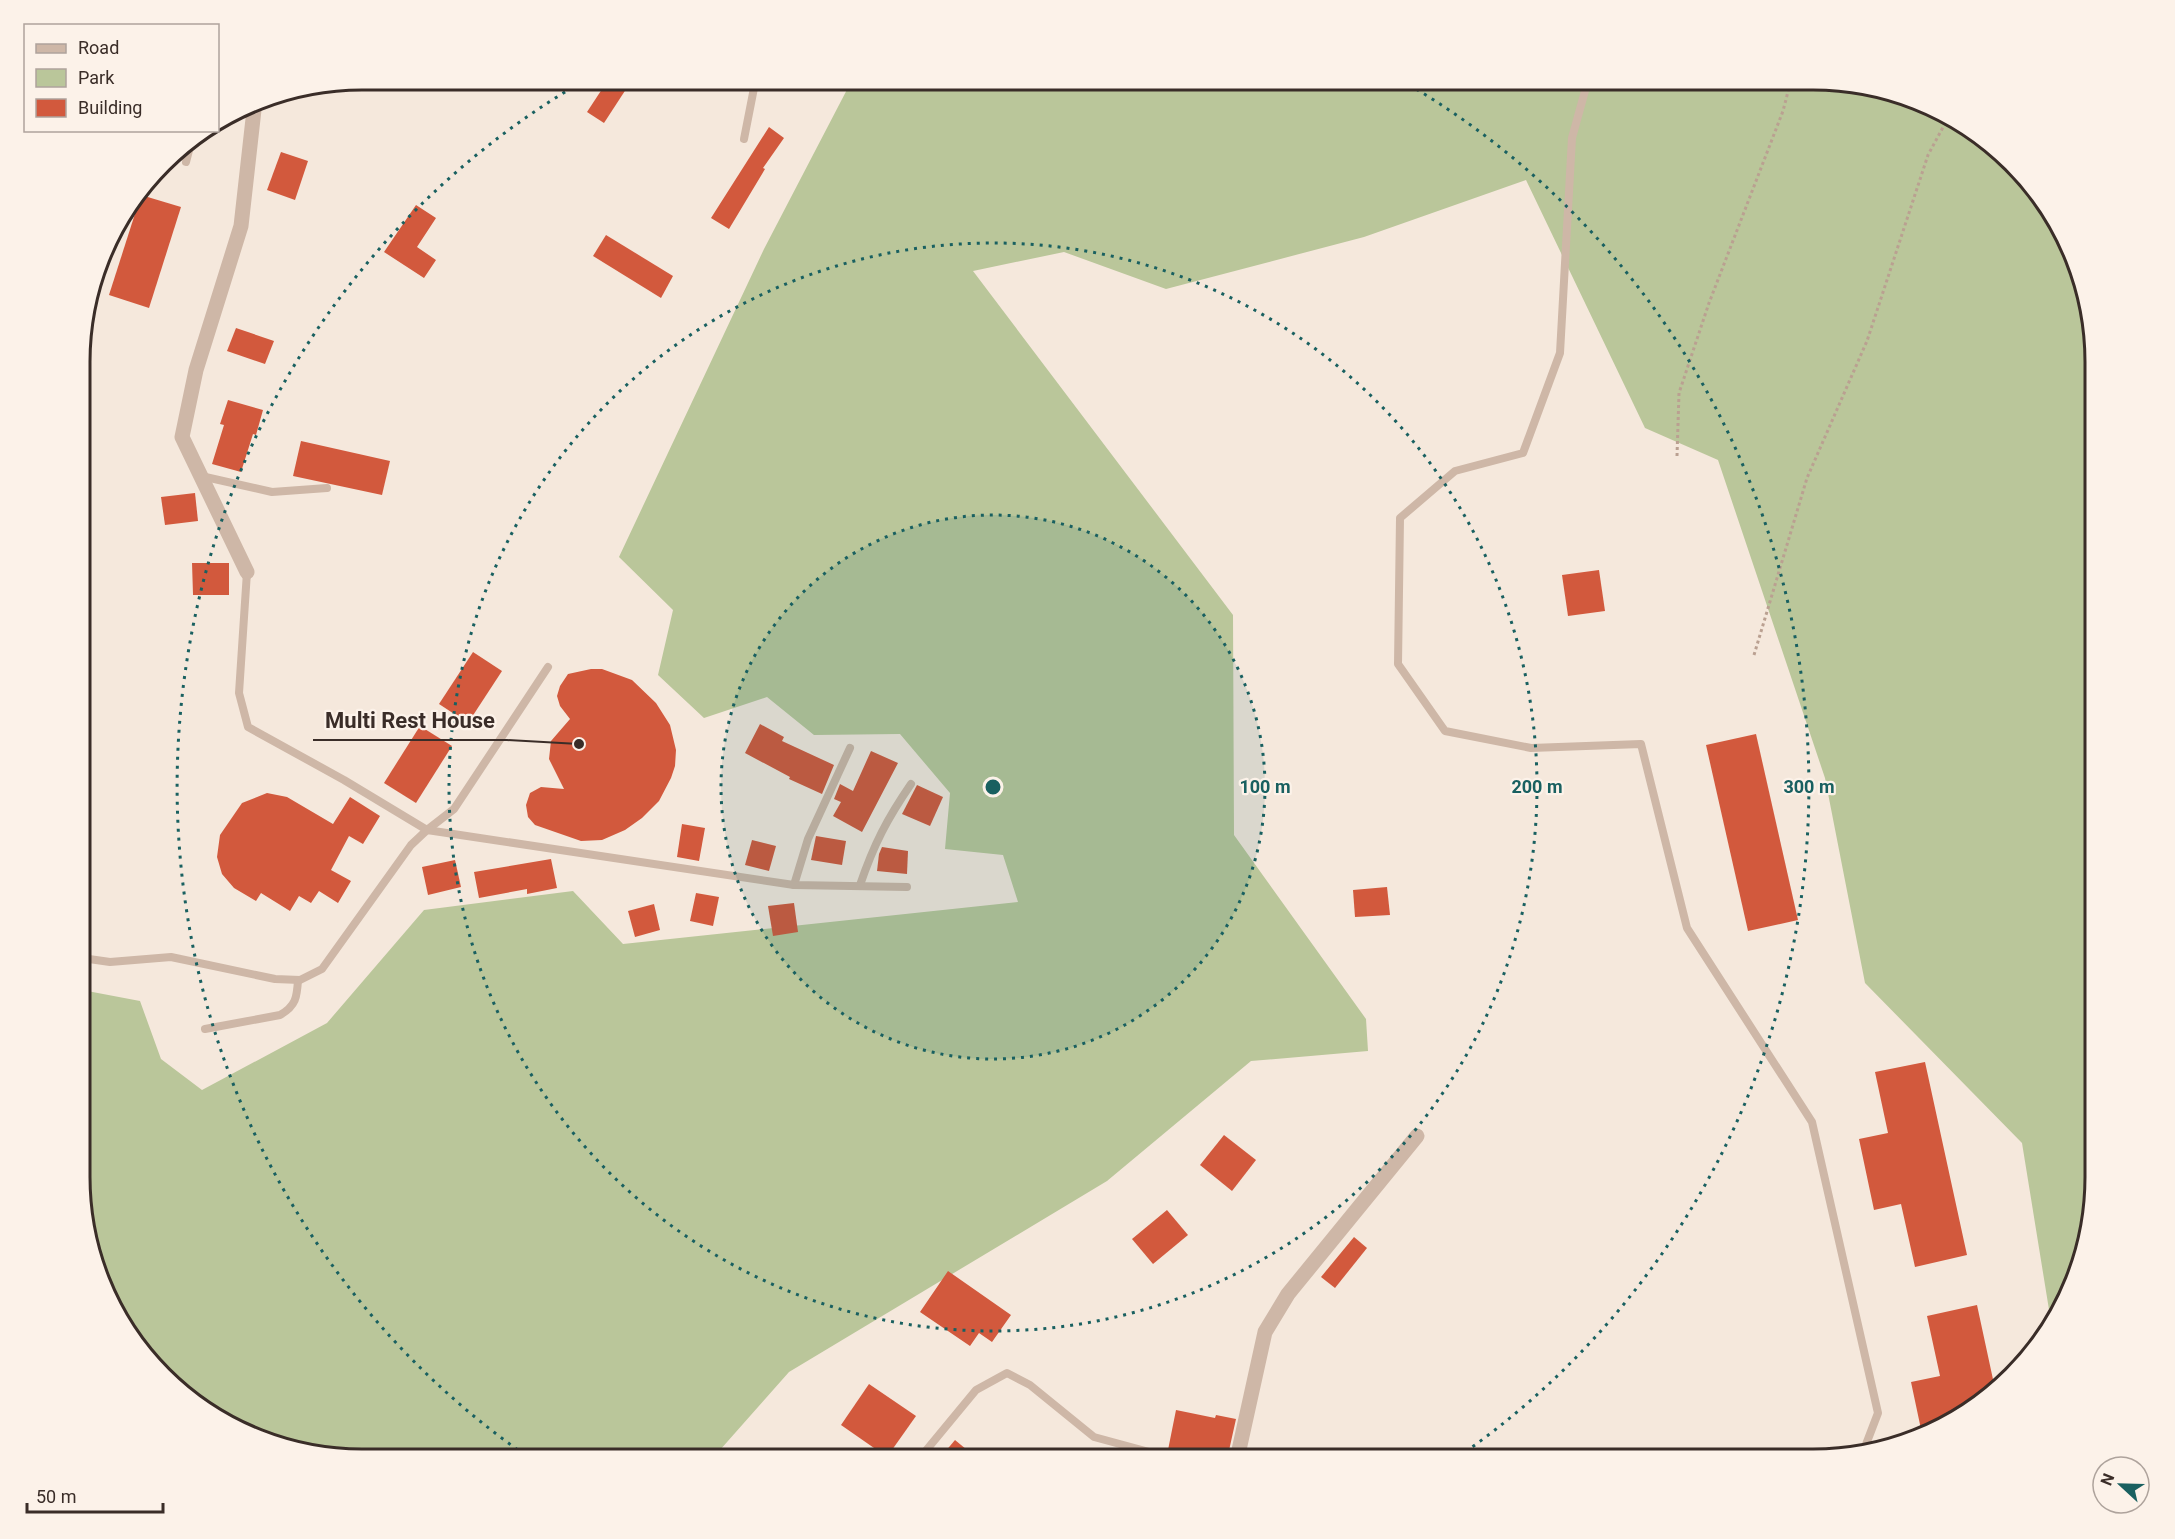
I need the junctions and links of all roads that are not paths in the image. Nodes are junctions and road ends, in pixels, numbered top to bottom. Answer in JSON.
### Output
{"nodes":[{"id":1,"x":754,"y":90,"type":"edge"},
{"id":2,"x":1585,"y":90,"type":"edge"},
{"id":3,"x":254,"y":113,"type":"edge"},
{"id":4,"x":744,"y":139,"type":"dead end"},
{"id":5,"x":189,"y":152,"type":"edge"},
{"id":6,"x":186,"y":162,"type":"dead end"},
{"id":7,"x":201,"y":476,"type":"junction"},
{"id":8,"x":327,"y":488,"type":"dead end"},
{"id":9,"x":247,"y":572,"type":"joint"},
{"id":10,"x":548,"y":667,"type":"dead end"},
{"id":11,"x":850,"y":748,"type":"dead end"},
{"id":12,"x":911,"y":784,"type":"dead end"},
{"id":13,"x":427,"y":830,"type":"junction"},
{"id":14,"x":794,"y":885,"type":"junction"},
{"id":15,"x":860,"y":885,"type":"junction"},
{"id":16,"x":907,"y":887,"type":"dead end"},
{"id":17,"x":90,"y":959,"type":"edge"},
{"id":18,"x":298,"y":980,"type":"junction"},
{"id":19,"x":205,"y":1029,"type":"dead end"},
{"id":20,"x":1417,"y":1136,"type":"dead end"},
{"id":21,"x":1867,"y":1444,"type":"edge"},
{"id":22,"x":927,"y":1449,"type":"edge"},
{"id":23,"x":1138,"y":1449,"type":"edge"},
{"id":24,"x":1239,"y":1449,"type":"edge"}],
"edges":[{"from":1,"to":4,"type":"lane"},
{"from":2,"to":21,"type":"lane"},
{"from":3,"to":7,"type":"street"},
{"from":5,"to":6,"type":"lane"},
{"from":7,"to":8,"type":"lane"},
{"from":7,"to":9,"type":"street"},
{"from":9,"to":13,"type":"lane"},
{"from":10,"to":13,"type":"lane"},
{"from":11,"to":14,"type":"lane"},
{"from":12,"to":15,"type":"lane"},
{"from":13,"to":14,"type":"lane"},
{"from":13,"to":18,"type":"lane"},
{"from":14,"to":15,"type":"lane"},
{"from":15,"to":16,"type":"lane"},
{"from":17,"to":18,"type":"lane"},
{"from":18,"to":19,"type":"lane"},
{"from":20,"to":24,"type":"street"},
{"from":22,"to":23,"type":"lane"}]}
